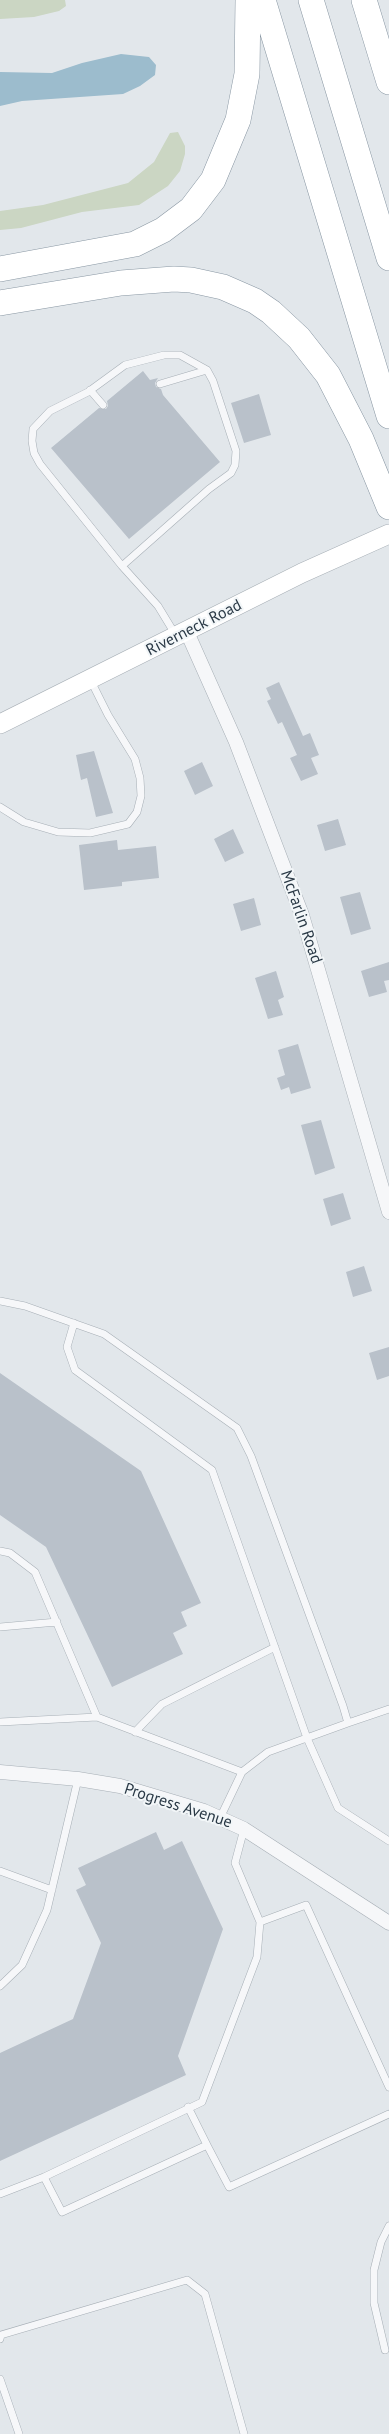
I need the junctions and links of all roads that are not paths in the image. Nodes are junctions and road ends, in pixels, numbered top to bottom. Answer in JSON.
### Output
{"nodes":[{"id":1,"x":248,"y":0,"type":"edge"},
{"id":2,"x":263,"y":0,"type":"edge"},
{"id":3,"x":311,"y":0,"type":"edge"},
{"id":4,"x":364,"y":0,"type":"edge"},
{"id":5,"x":389,"y":82,"type":"edge"},
{"id":6,"x":389,"y":258,"type":"edge"},
{"id":7,"x":0,"y":269,"type":"edge"},
{"id":8,"x":0,"y":303,"type":"edge"},
{"id":9,"x":208,"y":370,"type":"junction"},
{"id":10,"x":160,"y":384,"type":"dead end"},
{"id":11,"x":90,"y":390,"type":"junction"},
{"id":12,"x":103,"y":405,"type":"dead end"},
{"id":13,"x":389,"y":416,"type":"edge"},
{"id":14,"x":389,"y":507,"type":"edge"},
{"id":15,"x":389,"y":534,"type":"edge"},
{"id":16,"x":122,"y":566,"type":"junction"},
{"id":17,"x":182,"y":634,"type":"junction"},
{"id":18,"x":90,"y":679,"type":"junction"},
{"id":19,"x":0,"y":724,"type":"edge"},
{"id":20,"x":0,"y":807,"type":"edge"},
{"id":21,"x":389,"y":1212,"type":"edge"},
{"id":22,"x":0,"y":1301,"type":"edge"},
{"id":23,"x":74,"y":1323,"type":"junction"},
{"id":24,"x":0,"y":1551,"type":"edge"},
{"id":25,"x":57,"y":1622,"type":"junction"},
{"id":26,"x":0,"y":1627,"type":"edge"},
{"id":27,"x":275,"y":1648,"type":"junction"},
{"id":28,"x":389,"y":1709,"type":"edge"},
{"id":29,"x":97,"y":1717,"type":"junction"},
{"id":30,"x":0,"y":1722,"type":"edge"},
{"id":31,"x":348,"y":1723,"type":"junction"},
{"id":32,"x":135,"y":1732,"type":"junction"},
{"id":33,"x":307,"y":1738,"type":"junction"},
{"id":34,"x":0,"y":1772,"type":"edge"},
{"id":35,"x":242,"y":1772,"type":"junction"},
{"id":36,"x":78,"y":1779,"type":"junction"},
{"id":37,"x":220,"y":1818,"type":"junction"},
{"id":38,"x":244,"y":1829,"type":"junction"},
{"id":39,"x":389,"y":1840,"type":"edge"},
{"id":40,"x":0,"y":1870,"type":"edge"},
{"id":41,"x":52,"y":1890,"type":"junction"},
{"id":42,"x":260,"y":1922,"type":"junction"},
{"id":43,"x":389,"y":1923,"type":"edge"},
{"id":44,"x":0,"y":1986,"type":"edge"},
{"id":45,"x":389,"y":2088,"type":"edge"},
{"id":46,"x":188,"y":2107,"type":"junction"},
{"id":47,"x":389,"y":2114,"type":"edge"},
{"id":48,"x":207,"y":2144,"type":"junction"},
{"id":49,"x":44,"y":2177,"type":"junction"},
{"id":50,"x":0,"y":2194,"type":"edge"},
{"id":51,"x":389,"y":2226,"type":"edge"},
{"id":52,"x":0,"y":2339,"type":"edge"},
{"id":53,"x":385,"y":2350,"type":"dead end"},
{"id":54,"x":0,"y":2379,"type":"edge"},
{"id":55,"x":19,"y":2434,"type":"edge"},
{"id":56,"x":244,"y":2434,"type":"edge"}],
"edges":[{"from":1,"to":7,"type":"highway"},
{"from":2,"to":13,"type":"highway"},
{"from":3,"to":6,"type":"highway"},
{"from":4,"to":5,"type":"highway"},
{"from":8,"to":14,"type":"highway"},
{"from":9,"to":10,"type":"lane"},
{"from":9,"to":11,"type":"lane"},
{"from":9,"to":16,"type":"lane"},
{"from":11,"to":12,"type":"lane"},
{"from":11,"to":16,"type":"lane"},
{"from":15,"to":17,"type":"main road","name":"Riverneck Road"},
{"from":16,"to":17,"type":"lane"},
{"from":17,"to":18,"type":"main road","name":"Riverneck Road"},
{"from":17,"to":21,"type":"street","name":"McFarlin Road"},
{"from":18,"to":19,"type":"main road","name":"Riverneck Road"},
{"from":18,"to":20,"type":"lane"},
{"from":22,"to":23,"type":"lane"},
{"from":23,"to":27,"type":"lane"},
{"from":23,"to":31,"type":"lane"},
{"from":24,"to":25,"type":"lane"},
{"from":25,"to":26,"type":"lane"},
{"from":25,"to":29,"type":"lane"},
{"from":27,"to":32,"type":"lane"},
{"from":27,"to":33,"type":"lane"},
{"from":28,"to":31,"type":"lane"},
{"from":29,"to":30,"type":"lane"},
{"from":29,"to":32,"type":"lane"},
{"from":31,"to":33,"type":"lane"},
{"from":32,"to":35,"type":"lane"},
{"from":33,"to":35,"type":"lane"},
{"from":33,"to":39,"type":"lane"},
{"from":34,"to":36,"type":"street","name":"Progress Avenue"},
{"from":35,"to":37,"type":"lane"},
{"from":36,"to":37,"type":"street","name":"Progress Avenue"},
{"from":36,"to":41,"type":"lane"},
{"from":37,"to":38,"type":"street","name":"Progress Avenue"},
{"from":38,"to":42,"type":"lane"},
{"from":38,"to":43,"type":"street","name":"Progress Avenue"},
{"from":40,"to":41,"type":"lane"},
{"from":41,"to":44,"type":"lane"},
{"from":42,"to":45,"type":"lane"},
{"from":42,"to":46,"type":"lane"},
{"from":46,"to":48,"type":"lane"},
{"from":46,"to":49,"type":"lane"},
{"from":47,"to":48,"type":"lane"},
{"from":48,"to":49,"type":"lane"},
{"from":49,"to":50,"type":"lane"},
{"from":51,"to":53,"type":"lane"},
{"from":52,"to":56,"type":"lane"},
{"from":54,"to":55,"type":"lane"}]}
